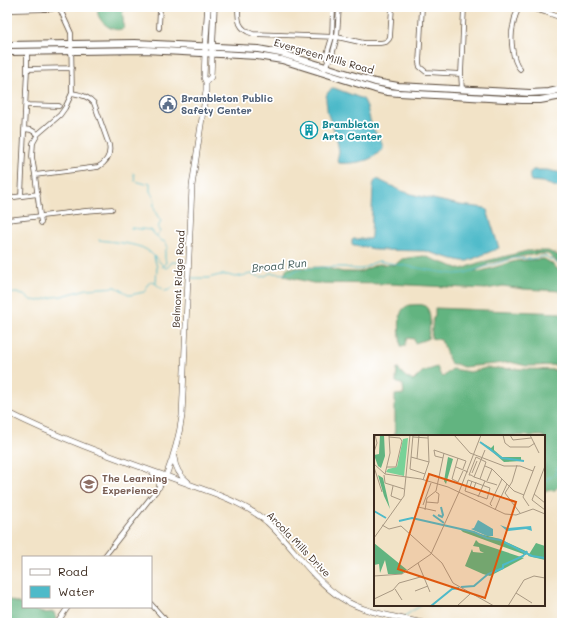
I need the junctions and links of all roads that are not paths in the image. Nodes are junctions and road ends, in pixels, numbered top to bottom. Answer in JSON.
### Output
{"nodes":[{"id":1,"x":59,"y":7,"type":"edge"},
{"id":2,"x":160,"y":7,"type":"edge"},
{"id":3,"x":208,"y":7,"type":"edge"},
{"id":4,"x":214,"y":7,"type":"edge"},
{"id":5,"x":238,"y":7,"type":"edge"},
{"id":6,"x":333,"y":7,"type":"edge"},
{"id":7,"x":339,"y":7,"type":"edge"},
{"id":8,"x":392,"y":7,"type":"edge"},
{"id":9,"x":422,"y":7,"type":"edge"},
{"id":10,"x":464,"y":7,"type":"edge"},
{"id":11,"x":519,"y":7,"type":"edge"},
{"id":12,"x":527,"y":7,"type":"edge"},
{"id":13,"x":33,"y":8,"type":"edge"},
{"id":14,"x":13,"y":10,"type":"dead end"},
{"id":15,"x":562,"y":18,"type":"edge"},
{"id":16,"x":159,"y":28,"type":"dead end"},
{"id":17,"x":332,"y":37,"type":"junction"},
{"id":18,"x":337,"y":37,"type":"junction"},
{"id":19,"x":7,"y":45,"type":"edge"},
{"id":20,"x":71,"y":48,"type":"junction"},
{"id":21,"x":209,"y":50,"type":"junction"},
{"id":22,"x":7,"y":52,"type":"edge"},
{"id":23,"x":27,"y":52,"type":"junction"},
{"id":24,"x":326,"y":67,"type":"junction"},
{"id":25,"x":72,"y":68,"type":"junction"},
{"id":26,"x":27,"y":69,"type":"junction"},
{"id":27,"x":520,"y":69,"type":"dead end"},
{"id":28,"x":461,"y":74,"type":"junction"},
{"id":29,"x":562,"y":89,"type":"edge"},
{"id":30,"x":462,"y":90,"type":"junction"},
{"id":31,"x":72,"y":94,"type":"junction"},
{"id":32,"x":562,"y":96,"type":"edge"},
{"id":33,"x":26,"y":105,"type":"junction"},
{"id":34,"x":59,"y":106,"type":"dead end"},
{"id":35,"x":24,"y":129,"type":"junction"},
{"id":36,"x":38,"y":134,"type":"junction"},
{"id":37,"x":36,"y":175,"type":"junction"},
{"id":38,"x":38,"y":194,"type":"junction"},
{"id":39,"x":22,"y":196,"type":"junction"},
{"id":40,"x":7,"y":198,"type":"edge"},
{"id":41,"x":112,"y":209,"type":"dead end"},
{"id":42,"x":40,"y":216,"type":"junction"},
{"id":43,"x":7,"y":220,"type":"edge"},
{"id":44,"x":41,"y":223,"type":"dead end"},
{"id":45,"x":7,"y":412,"type":"edge"},
{"id":46,"x":174,"y":455,"type":"junction"},
{"id":47,"x":150,"y":470,"type":"junction"},
{"id":48,"x":166,"y":476,"type":"junction"},
{"id":49,"x":190,"y":484,"type":"junction"},
{"id":50,"x":159,"y":487,"type":"junction"},
{"id":51,"x":106,"y":556,"type":"edge"},
{"id":52,"x":152,"y":605,"type":"edge"},
{"id":53,"x":67,"y":608,"type":"edge"},
{"id":54,"x":164,"y":618,"type":"junction"},
{"id":55,"x":57,"y":623,"type":"edge"},
{"id":56,"x":158,"y":623,"type":"edge"},
{"id":57,"x":168,"y":623,"type":"edge"},
{"id":58,"x":422,"y":623,"type":"edge"}],
"edges":[{"from":1,"to":13,"type":"street"},
{"from":1,"to":20,"type":"street"},
{"from":2,"to":16,"type":"street"},
{"from":3,"to":21,"type":"main road","name":"Belmont Ridge Road"},
{"from":4,"to":21,"type":"main road","name":"Belmont Ridge Road"},
{"from":5,"to":17,"type":"street"},
{"from":6,"to":17,"type":"street"},
{"from":7,"to":18,"type":"street"},
{"from":8,"to":18,"type":"street"},
{"from":9,"to":28,"type":"street"},
{"from":10,"to":28,"type":"street"},
{"from":11,"to":27,"type":"street"},
{"from":12,"to":15,"type":"street"},
{"from":13,"to":14,"type":"street"},
{"from":17,"to":18,"type":"street"},
{"from":17,"to":24,"type":"street"},
{"from":18,"to":24,"type":"street"},
{"from":19,"to":20,"type":"main road","name":"Evergreen Mills Road"},
{"from":20,"to":21,"type":"main road","name":"Evergreen Mills Road"},
{"from":20,"to":23,"type":"main road","name":"Evergreen Mills Road"},
{"from":20,"to":25,"type":"street"},
{"from":21,"to":24,"type":"main road","name":"Evergreen Mills Road"},
{"from":21,"to":46,"type":"street","name":"Belmont Ridge Road"},
{"from":22,"to":23,"type":"main road","name":"Evergreen Mills Road"},
{"from":23,"to":26,"type":"street"},
{"from":24,"to":30,"type":"main road","name":"Evergreen Mills Road"},
{"from":24,"to":32,"type":"main road","name":"Evergreen Mills Road"},
{"from":25,"to":26,"type":"street"},
{"from":25,"to":31,"type":"street"},
{"from":26,"to":33,"type":"street"},
{"from":28,"to":30,"type":"street"},
{"from":29,"to":30,"type":"main road","name":"Evergreen Mills Road"},
{"from":31,"to":36,"type":"street"},
{"from":31,"to":37,"type":"street"},
{"from":33,"to":34,"type":"street"},
{"from":33,"to":35,"type":"street"},
{"from":35,"to":36,"type":"street"},
{"from":35,"to":39,"type":"street"},
{"from":36,"to":37,"type":"street"},
{"from":37,"to":38,"type":"street"},
{"from":38,"to":39,"type":"street"},
{"from":38,"to":42,"type":"street"},
{"from":39,"to":40,"type":"street"},
{"from":41,"to":42,"type":"street"},
{"from":42,"to":43,"type":"street"},
{"from":42,"to":44,"type":"street"},
{"from":45,"to":47,"type":"street","name":"Arcola Mills Drive"},
{"from":46,"to":48,"type":"street","name":"Belmont Ridge Road"},
{"from":46,"to":49,"type":"street"},
{"from":47,"to":48,"type":"street","name":"Arcola Mills Drive"},
{"from":47,"to":50,"type":"street"},
{"from":48,"to":49,"type":"street","name":"Arcola Mills Drive"},
{"from":48,"to":50,"type":"street"},
{"from":49,"to":58,"type":"street","name":"Arcola Mills Drive"},
{"from":50,"to":51,"type":"street"},
{"from":52,"to":54,"type":"street"},
{"from":53,"to":55,"type":"street"},
{"from":54,"to":56,"type":"street"},
{"from":54,"to":57,"type":"street"}]}
